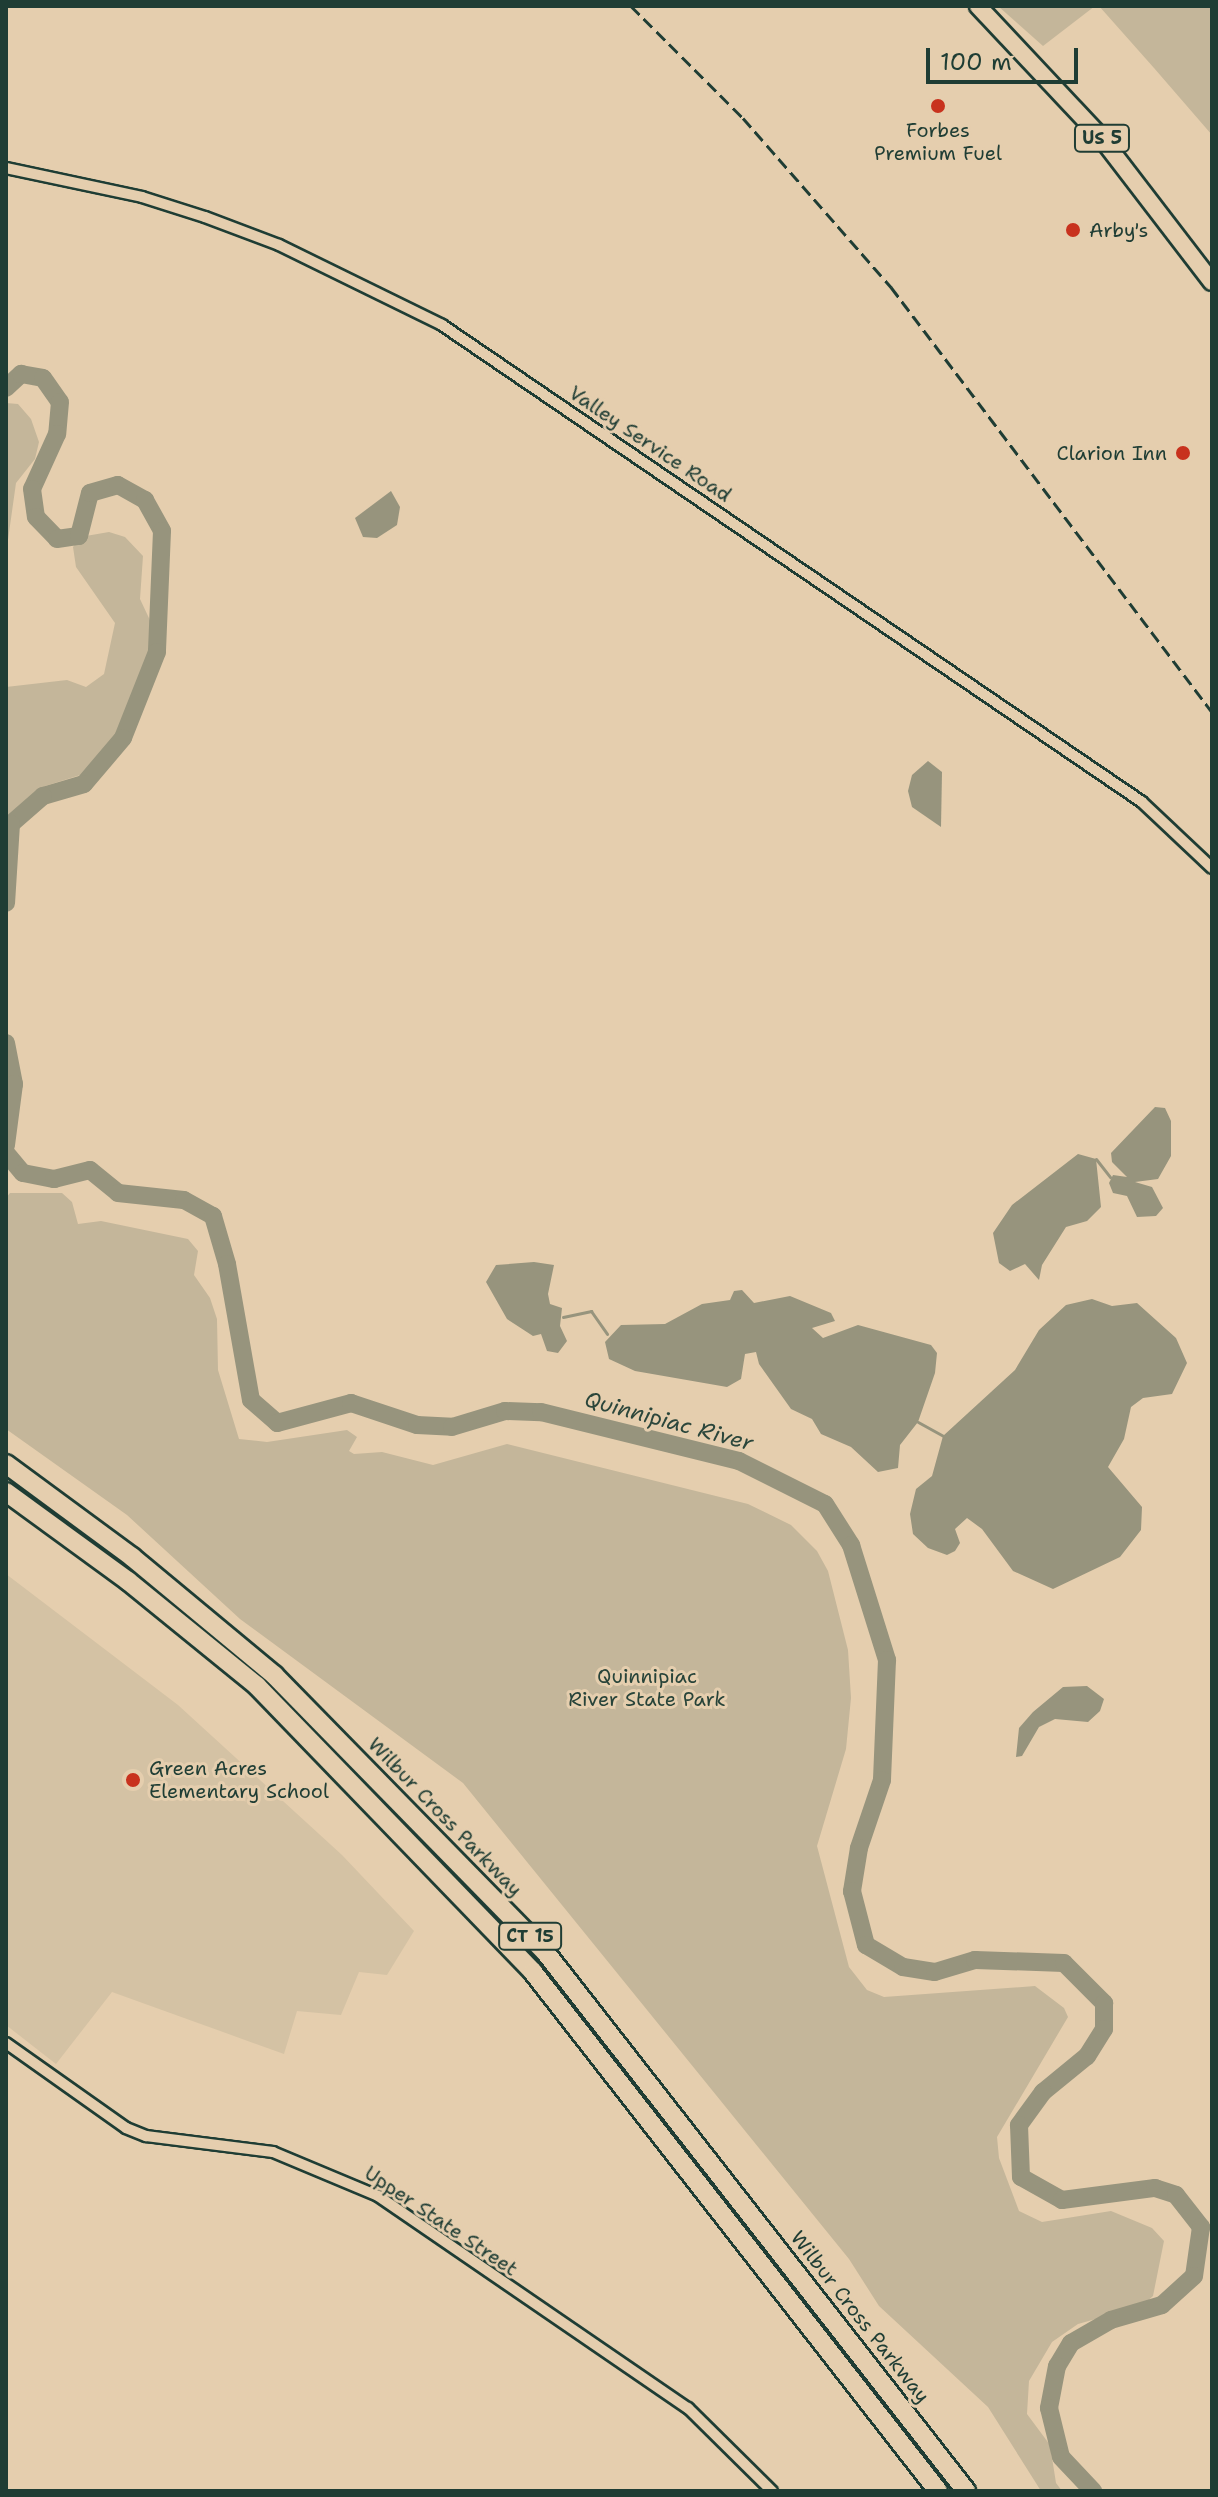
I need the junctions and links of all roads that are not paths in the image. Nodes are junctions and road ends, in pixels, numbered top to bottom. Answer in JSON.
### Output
{"nodes":[{"id":1,"x":978,"y":6,"type":"edge"},
{"id":2,"x":6,"y":168,"type":"edge"},
{"id":3,"x":1212,"y":282,"type":"edge"},
{"id":4,"x":1212,"y":868,"type":"edge"},
{"id":5,"x":6,"y":1464,"type":"edge"},
{"id":6,"x":6,"y":1492,"type":"edge"},
{"id":7,"x":6,"y":2043,"type":"edge"},
{"id":8,"x":772,"y":2491,"type":"edge"},
{"id":9,"x":938,"y":2491,"type":"edge"},
{"id":10,"x":966,"y":2491,"type":"edge"}],
"edges":[{"from":1,"to":3,"type":"main road","number":"US 5"},
{"from":2,"to":4,"type":"street","name":"Valley Service Road"},
{"from":5,"to":10,"type":"highway","name":"Wilbur Cross Parkway","number":"CT 15"},
{"from":6,"to":9,"type":"highway","number":"CT 15"},
{"from":7,"to":8,"type":"street","name":"Upper State Street"}]}
